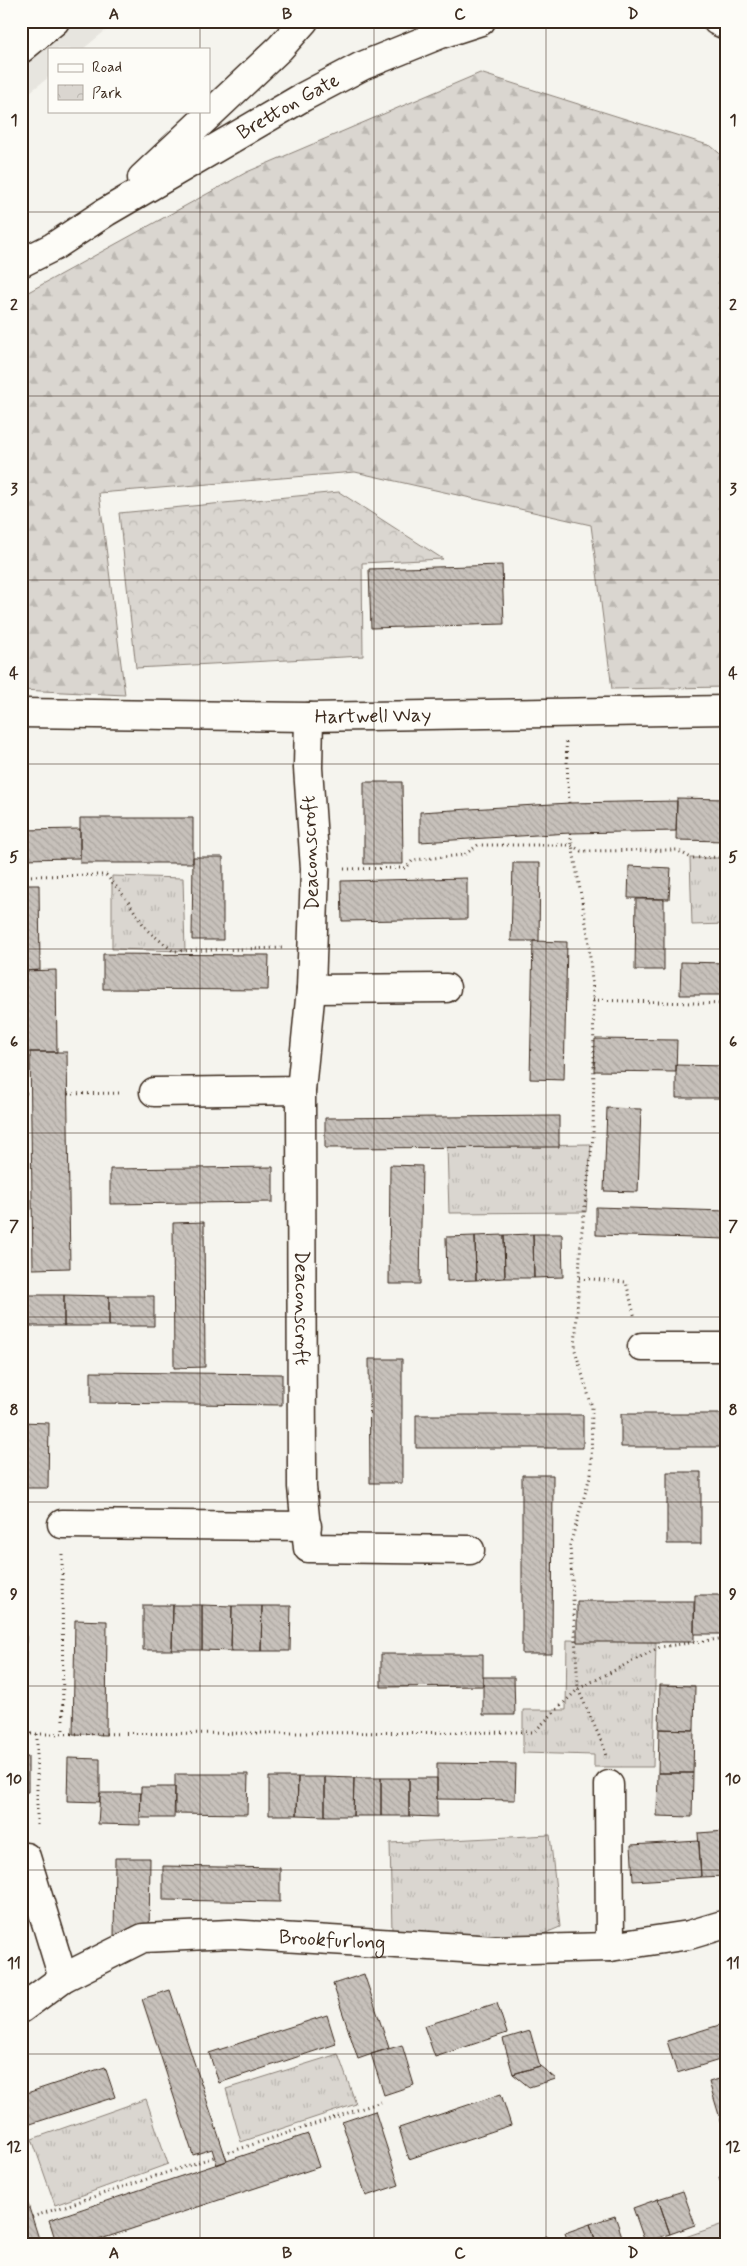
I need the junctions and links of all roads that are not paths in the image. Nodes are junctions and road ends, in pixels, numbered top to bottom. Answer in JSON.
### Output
{"nodes":[{"id":1,"x":55,"y":21,"type":"edge"},
{"id":2,"x":304,"y":21,"type":"edge"},
{"id":3,"x":480,"y":21,"type":"edge"},
{"id":4,"x":717,"y":21,"type":"edge"},
{"id":5,"x":726,"y":25,"type":"edge"},
{"id":6,"x":21,"y":49,"type":"edge"},
{"id":7,"x":106,"y":212,"type":"junction"},
{"id":8,"x":21,"y":263,"type":"edge"},
{"id":9,"x":726,"y":710,"type":"edge"},
{"id":10,"x":21,"y":713,"type":"edge"},
{"id":11,"x":309,"y":717,"type":"junction"},
{"id":12,"x":446,"y":988,"type":"dead end"},
{"id":13,"x":311,"y":989,"type":"junction"},
{"id":14,"x":301,"y":1090,"type":"junction"},
{"id":15,"x":154,"y":1092,"type":"road end"},
{"id":16,"x":642,"y":1347,"type":"road end"},
{"id":17,"x":726,"y":1348,"type":"edge"},
{"id":18,"x":62,"y":1524,"type":"road end"},
{"id":19,"x":307,"y":1526,"type":"junction"},
{"id":20,"x":470,"y":1550,"type":"dead end"},
{"id":21,"x":609,"y":1784,"type":"road end"},
{"id":22,"x":26,"y":1857,"type":"road end"},
{"id":23,"x":726,"y":1924,"type":"edge"},
{"id":24,"x":610,"y":1947,"type":"junction"},
{"id":25,"x":63,"y":1978,"type":"junction"},
{"id":26,"x":21,"y":2009,"type":"edge"}],
"edges":[{"from":1,"to":6,"type":"main road"},
{"from":2,"to":7,"type":"main road","name":"Bretton Gate"},
{"from":3,"to":7,"type":"main road","name":"Bretton Gate"},
{"from":4,"to":5,"type":"main road"},
{"from":7,"to":8,"type":"main road","name":"Bretton Gate"},
{"from":9,"to":11,"type":"main road","name":"Hartwell Way"},
{"from":10,"to":11,"type":"main road","name":"Hartwell Way"},
{"from":11,"to":13,"type":"main road","name":"Deaconscroft"},
{"from":12,"to":13,"type":"main road"},
{"from":13,"to":14,"type":"main road","name":"Deaconscroft"},
{"from":14,"to":15,"type":"main road"},
{"from":14,"to":19,"type":"main road","name":"Deaconscroft"},
{"from":16,"to":17,"type":"main road"},
{"from":18,"to":19,"type":"main road"},
{"from":19,"to":20,"type":"main road","name":"Deaconscroft"},
{"from":21,"to":24,"type":"main road"},
{"from":22,"to":25,"type":"main road"},
{"from":23,"to":24,"type":"main road","name":"Brookfurlong"},
{"from":24,"to":25,"type":"main road","name":"Brookfurlong"},
{"from":25,"to":26,"type":"main road","name":"Brookfurlong"}]}
